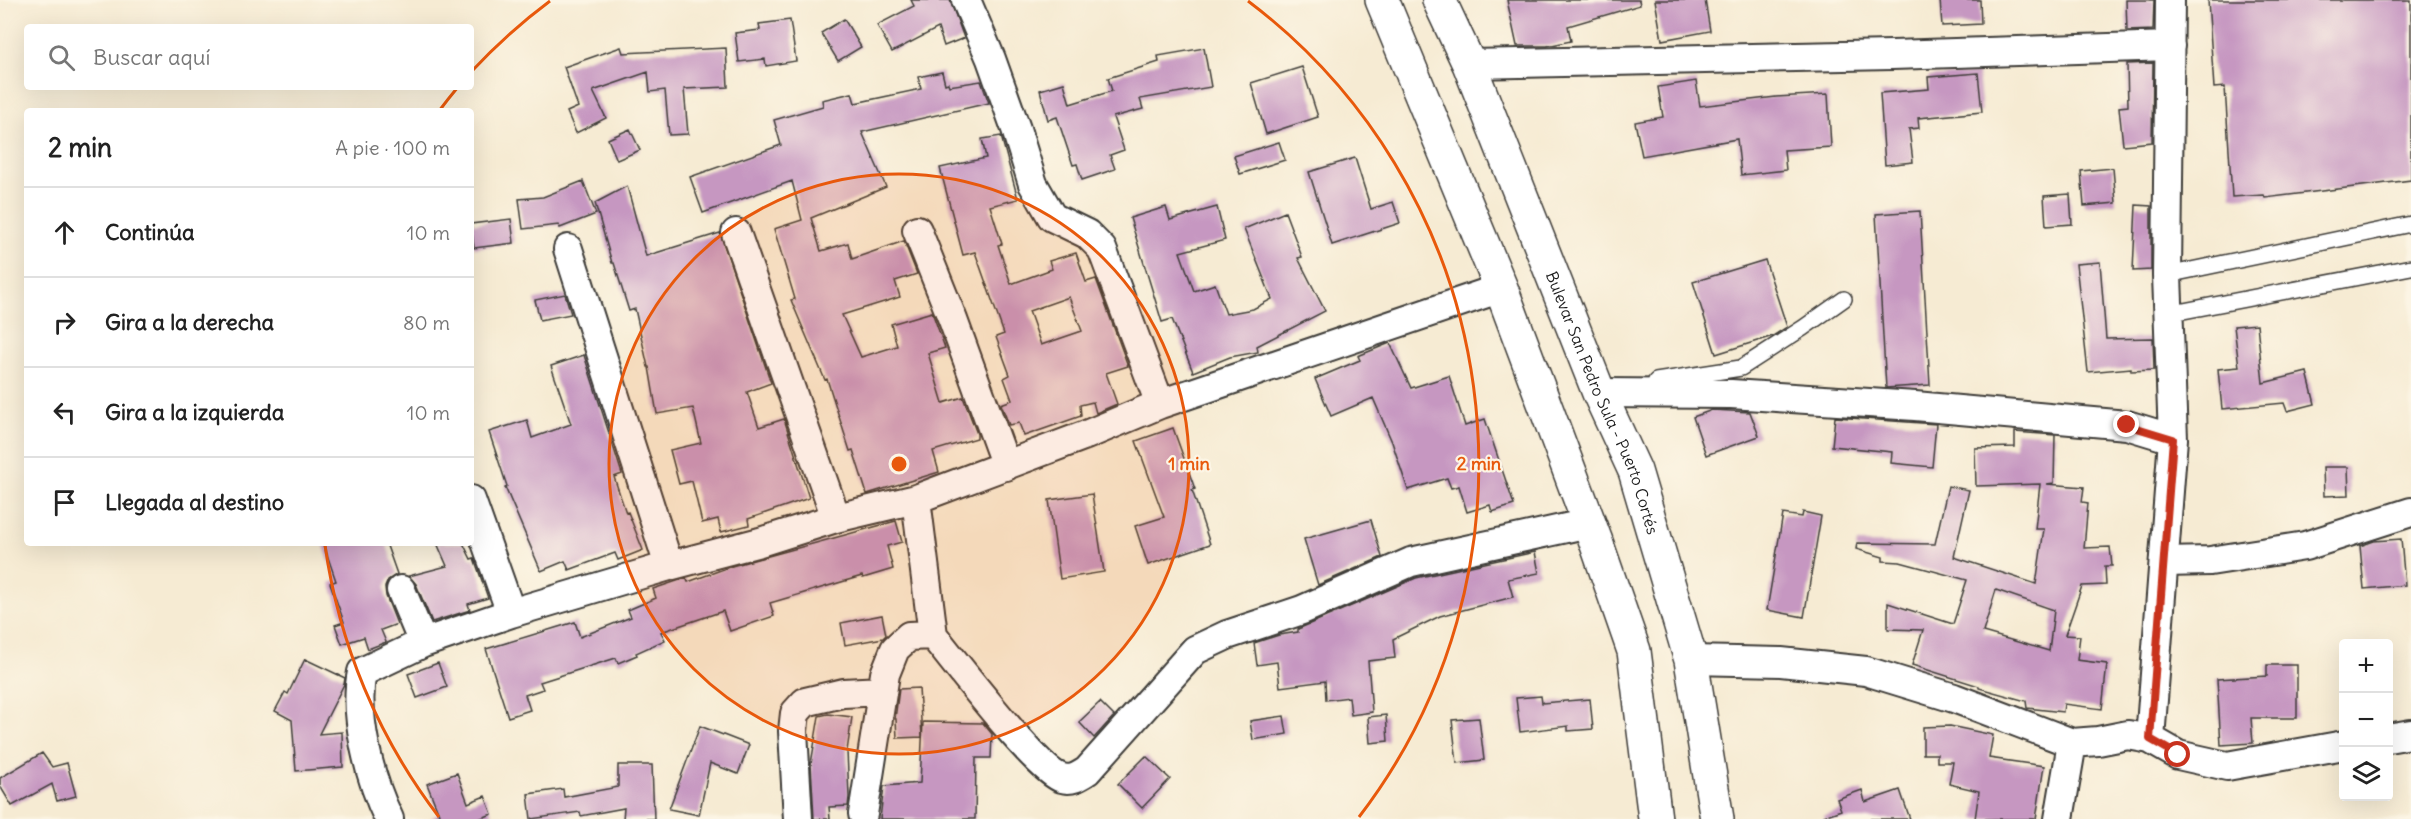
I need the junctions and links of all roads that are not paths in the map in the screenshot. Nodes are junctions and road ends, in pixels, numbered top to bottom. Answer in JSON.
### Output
{"nodes":[{"id":1,"x":966,"y":0,"type":"edge"},
{"id":2,"x":1382,"y":0,"type":"edge"},
{"id":3,"x":1439,"y":0,"type":"edge"},
{"id":4,"x":2170,"y":0,"type":"edge"},
{"id":5,"x":2170,"y":46,"type":"junction"},
{"id":6,"x":1469,"y":64,"type":"junction"},
{"id":7,"x":2411,"y":224,"type":"edge"},
{"id":8,"x":917,"y":230,"type":"dead end"},
{"id":9,"x":736,"y":233,"type":"dead end"},
{"id":10,"x":568,"y":249,"type":"dead end"},
{"id":11,"x":2411,"y":267,"type":"edge"},
{"id":12,"x":2168,"y":275,"type":"junction"},
{"id":13,"x":1501,"y":288,"type":"junction"},
{"id":14,"x":1844,"y":298,"type":"dead end"},
{"id":15,"x":2168,"y":314,"type":"junction"},
{"id":16,"x":1598,"y":388,"type":"junction"},
{"id":17,"x":1160,"y":404,"type":"junction"},
{"id":18,"x":2173,"y":439,"type":"junction"},
{"id":19,"x":1006,"y":466,"type":"junction"},
{"id":20,"x":916,"y":499,"type":"junction"},
{"id":21,"x":474,"y":508,"type":"edge"},
{"id":22,"x":2411,"y":512,"type":"edge"},
{"id":23,"x":836,"y":518,"type":"junction"},
{"id":24,"x":1589,"y":523,"type":"junction"},
{"id":25,"x":2164,"y":562,"type":"junction"},
{"id":26,"x":669,"y":566,"type":"junction"},
{"id":27,"x":400,"y":590,"type":"dead end"},
{"id":28,"x":511,"y":613,"type":"junction"},
{"id":29,"x":933,"y":635,"type":"junction"},
{"id":30,"x":423,"y":643,"type":"junction"},
{"id":31,"x":1691,"y":660,"type":"junction"},
{"id":32,"x":882,"y":691,"type":"junction"},
{"id":33,"x":2411,"y":734,"type":"edge"},
{"id":34,"x":2393,"y":737,"type":"edge"},
{"id":35,"x":2150,"y":739,"type":"junction"},
{"id":36,"x":2072,"y":743,"type":"junction"},
{"id":37,"x":2339,"y":747,"type":"edge"},
{"id":38,"x":863,"y":814,"type":"dead end"},
{"id":39,"x":389,"y":819,"type":"edge"},
{"id":40,"x":798,"y":819,"type":"edge"},
{"id":41,"x":1655,"y":819,"type":"edge"},
{"id":42,"x":1717,"y":819,"type":"edge"},
{"id":43,"x":2059,"y":819,"type":"edge"}],
"edges":[{"from":1,"to":17,"type":"street"},
{"from":2,"to":13,"type":"highway"},
{"from":3,"to":6,"type":"highway","name":"Bulevar San Pedro Sula - Puerto Cortés"},
{"from":4,"to":5,"type":"street"},
{"from":5,"to":6,"type":"street"},
{"from":5,"to":12,"type":"street"},
{"from":6,"to":16,"type":"highway","name":"Bulevar San Pedro Sula - Puerto Cortés"},
{"from":7,"to":12,"type":"lane"},
{"from":8,"to":19,"type":"street"},
{"from":9,"to":23,"type":"street"},
{"from":10,"to":26,"type":"street"},
{"from":11,"to":15,"type":"lane"},
{"from":12,"to":15,"type":"street"},
{"from":13,"to":17,"type":"street"},
{"from":13,"to":24,"type":"highway"},
{"from":14,"to":16,"type":"lane"},
{"from":15,"to":18,"type":"street"},
{"from":16,"to":18,"type":"street"},
{"from":16,"to":31,"type":"highway","name":"Bulevar San Pedro Sula - Puerto Cortés"},
{"from":17,"to":19,"type":"street"},
{"from":18,"to":25,"type":"street"},
{"from":19,"to":20,"type":"street"},
{"from":20,"to":23,"type":"street"},
{"from":20,"to":29,"type":"street"},
{"from":21,"to":28,"type":"street"},
{"from":22,"to":25,"type":"street"},
{"from":23,"to":26,"type":"street"},
{"from":24,"to":29,"type":"street"},
{"from":24,"to":41,"type":"highway"},
{"from":25,"to":35,"type":"street"},
{"from":26,"to":28,"type":"street"},
{"from":27,"to":30,"type":"street"},
{"from":28,"to":30,"type":"street"},
{"from":29,"to":32,"type":"street"},
{"from":30,"to":39,"type":"street"},
{"from":31,"to":36,"type":"street"},
{"from":31,"to":42,"type":"highway","name":"Bulevar San Pedro Sula - Puerto Cortés"},
{"from":32,"to":38,"type":"street"},
{"from":32,"to":40,"type":"street"},
{"from":33,"to":34,"type":"street"},
{"from":35,"to":36,"type":"street"},
{"from":35,"to":37,"type":"street"},
{"from":36,"to":43,"type":"street"}]}
